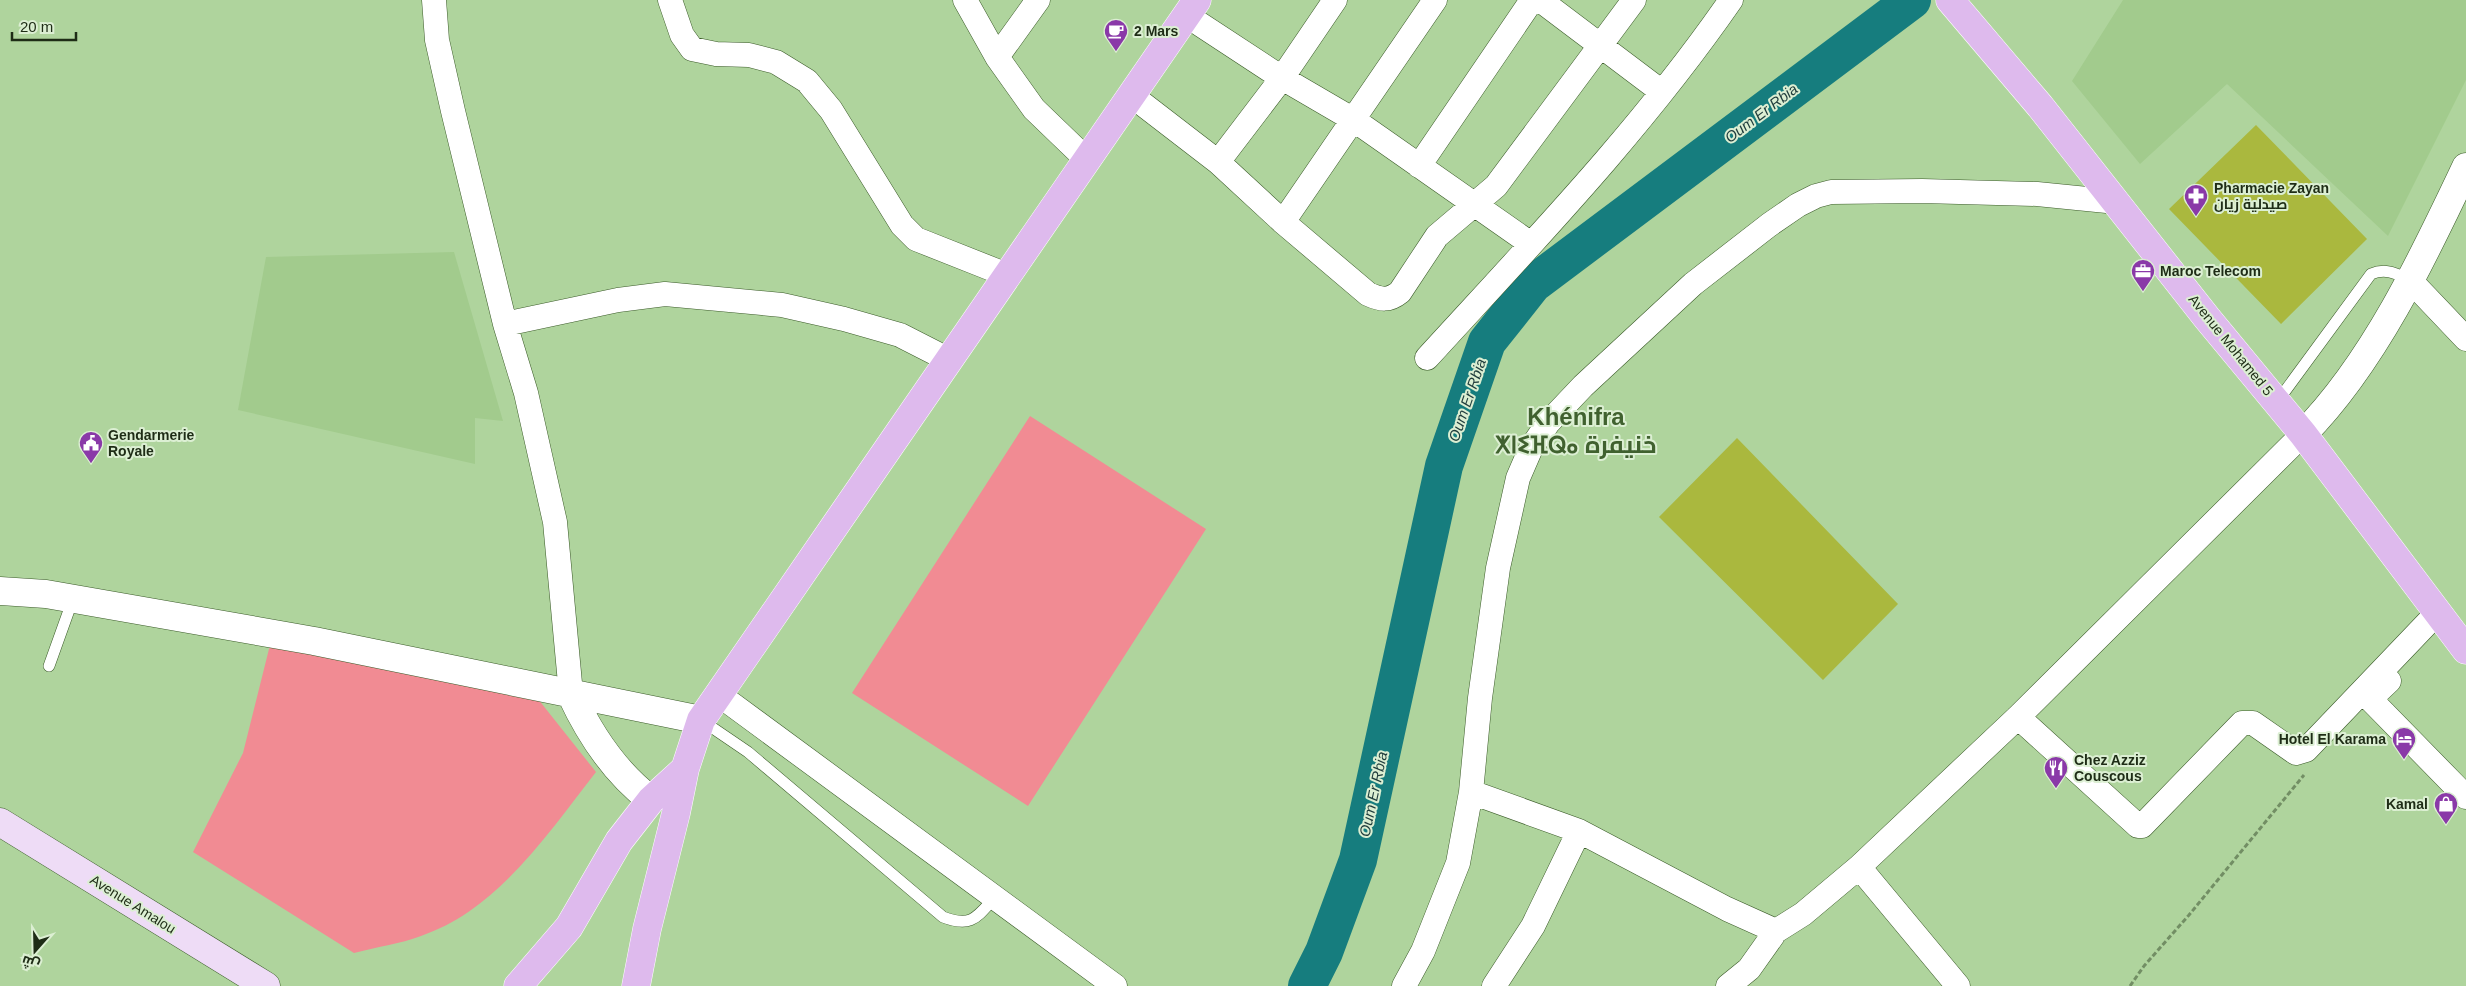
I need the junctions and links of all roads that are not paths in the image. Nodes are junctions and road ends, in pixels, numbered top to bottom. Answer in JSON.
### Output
{"nodes":[{"id":1,"x":434,"y":0,"type":"edge"},
{"id":2,"x":670,"y":0,"type":"edge"},
{"id":3,"x":965,"y":0,"type":"edge"},
{"id":4,"x":1038,"y":0,"type":"edge"},
{"id":5,"x":1335,"y":0,"type":"edge"},
{"id":6,"x":1435,"y":0,"type":"edge"},
{"id":7,"x":1532,"y":0,"type":"edge"},
{"id":8,"x":1540,"y":0,"type":"edge"},
{"id":9,"x":1634,"y":0,"type":"edge"},
{"id":10,"x":1731,"y":0,"type":"edge"},
{"id":11,"x":1950,"y":0,"type":"edge"},
{"id":12,"x":1192,"y":8,"type":"edge"},
{"id":13,"x":1602,"y":46,"type":"junction"},
{"id":14,"x":997,"y":57,"type":"junction"},
{"id":15,"x":1282,"y":78,"type":"junction"},
{"id":16,"x":1662,"y":92,"type":"junction"},
{"id":17,"x":1131,"y":95,"type":"junction"},
{"id":18,"x":1354,"y":120,"type":"junction"},
{"id":19,"x":1086,"y":159,"type":"junction"},
{"id":20,"x":1218,"y":162,"type":"junction"},
{"id":21,"x":1419,"y":166,"type":"junction"},
{"id":22,"x":2466,"y":167,"type":"edge"},
{"id":23,"x":2117,"y":202,"type":"junction"},
{"id":24,"x":1475,"y":204,"type":"junction"},
{"id":25,"x":1283,"y":222,"type":"junction"},
{"id":26,"x":1532,"y":244,"type":"junction"},
{"id":27,"x":1007,"y":275,"type":"junction"},
{"id":28,"x":2409,"y":278,"type":"junction"},
{"id":29,"x":504,"y":324,"type":"junction"},
{"id":30,"x":2466,"y":339,"type":"edge"},
{"id":31,"x":1427,"y":358,"type":"dead end"},
{"id":32,"x":950,"y":360,"type":"junction"},
{"id":33,"x":2277,"y":402,"type":"junction"},
{"id":34,"x":2303,"y":434,"type":"junction"},
{"id":35,"x":0,"y":591,"type":"edge"},
{"id":36,"x":73,"y":599,"type":"junction"},
{"id":37,"x":2442,"y":620,"type":"junction"},
{"id":38,"x":2466,"y":650,"type":"edge"},
{"id":39,"x":49,"y":666,"type":"dead end"},
{"id":40,"x":571,"y":694,"type":"junction"},
{"id":41,"x":718,"y":694,"type":"junction"},
{"id":42,"x":2018,"y":717,"type":"junction"},
{"id":43,"x":701,"y":720,"type":"junction"},
{"id":44,"x":685,"y":769,"type":"junction"},
{"id":45,"x":1471,"y":792,"type":"junction"},
{"id":46,"x":2466,"y":797,"type":"edge"},
{"id":47,"x":651,"y":800,"type":"junction"},
{"id":48,"x":0,"y":822,"type":"edge"},
{"id":49,"x":1579,"y":831,"type":"junction"},
{"id":50,"x":1859,"y":867,"type":"junction"},
{"id":51,"x":995,"y":897,"type":"junction"},
{"id":52,"x":1776,"y":931,"type":"junction"},
{"id":53,"x":1752,"y":977,"type":"edge"},
{"id":54,"x":266,"y":986,"type":"edge"},
{"id":55,"x":518,"y":986,"type":"edge"},
{"id":56,"x":636,"y":986,"type":"edge"},
{"id":57,"x":1115,"y":986,"type":"edge"},
{"id":58,"x":1404,"y":986,"type":"edge"},
{"id":59,"x":1494,"y":986,"type":"edge"},
{"id":60,"x":1728,"y":986,"type":"edge"},
{"id":61,"x":1958,"y":986,"type":"edge"}],
"edges":[{"from":1,"to":29,"type":"street"},
{"from":2,"to":27,"type":"street"},
{"from":3,"to":14,"type":"street"},
{"from":4,"to":14,"type":"street"},
{"from":5,"to":15,"type":"street"},
{"from":6,"to":18,"type":"street"},
{"from":7,"to":21,"type":"street"},
{"from":8,"to":13,"type":"street"},
{"from":9,"to":13,"type":"street"},
{"from":10,"to":16,"type":"street"},
{"from":11,"to":23,"type":"main road","name":"Avenue Mohamed 5"},
{"from":12,"to":15,"type":"street"},
{"from":12,"to":17,"type":"main road"},
{"from":13,"to":16,"type":"street"},
{"from":13,"to":24,"type":"street"},
{"from":14,"to":19,"type":"street"},
{"from":15,"to":18,"type":"street"},
{"from":15,"to":20,"type":"street"},
{"from":16,"to":26,"type":"street"},
{"from":17,"to":19,"type":"main road"},
{"from":17,"to":20,"type":"street"},
{"from":18,"to":21,"type":"street"},
{"from":18,"to":25,"type":"street"},
{"from":19,"to":27,"type":"main road"},
{"from":20,"to":25,"type":"street"},
{"from":21,"to":24,"type":"street"},
{"from":22,"to":28,"type":"street"},
{"from":23,"to":33,"type":"main road","name":"Avenue Mohamed 5"},
{"from":23,"to":45,"type":"street"},
{"from":24,"to":25,"type":"street"},
{"from":24,"to":26,"type":"street"},
{"from":26,"to":31,"type":"street"},
{"from":27,"to":32,"type":"main road"},
{"from":28,"to":30,"type":"street"},
{"from":28,"to":33,"type":"lane"},
{"from":28,"to":34,"type":"street"},
{"from":29,"to":32,"type":"street"},
{"from":29,"to":40,"type":"street"},
{"from":32,"to":41,"type":"main road"},
{"from":33,"to":34,"type":"main road","name":"Avenue Mohamed 5"},
{"from":34,"to":37,"type":"main road","name":"Avenue Mohamed 5"},
{"from":34,"to":42,"type":"street"},
{"from":35,"to":36,"type":"street"},
{"from":36,"to":39,"type":"lane"},
{"from":36,"to":40,"type":"street"},
{"from":37,"to":38,"type":"main road","name":"Avenue Mohamed 5"},
{"from":37,"to":42,"type":"street"},
{"from":37,"to":46,"type":"street"},
{"from":40,"to":43,"type":"street"},
{"from":40,"to":47,"type":"street"},
{"from":41,"to":43,"type":"main road"},
{"from":41,"to":51,"type":"street"},
{"from":42,"to":50,"type":"street"},
{"from":43,"to":44,"type":"main road"},
{"from":43,"to":51,"type":"lane"},
{"from":44,"to":47,"type":"main road"},
{"from":44,"to":56,"type":"main road"},
{"from":45,"to":49,"type":"street"},
{"from":45,"to":58,"type":"street"},
{"from":47,"to":55,"type":"main road"},
{"from":48,"to":54,"type":"main road","name":"Avenue Amalou"},
{"from":49,"to":52,"type":"street"},
{"from":49,"to":59,"type":"street"},
{"from":50,"to":52,"type":"street"},
{"from":50,"to":61,"type":"street"},
{"from":51,"to":57,"type":"street"},
{"from":52,"to":53,"type":"street"},
{"from":53,"to":60,"type":"street"}]}
